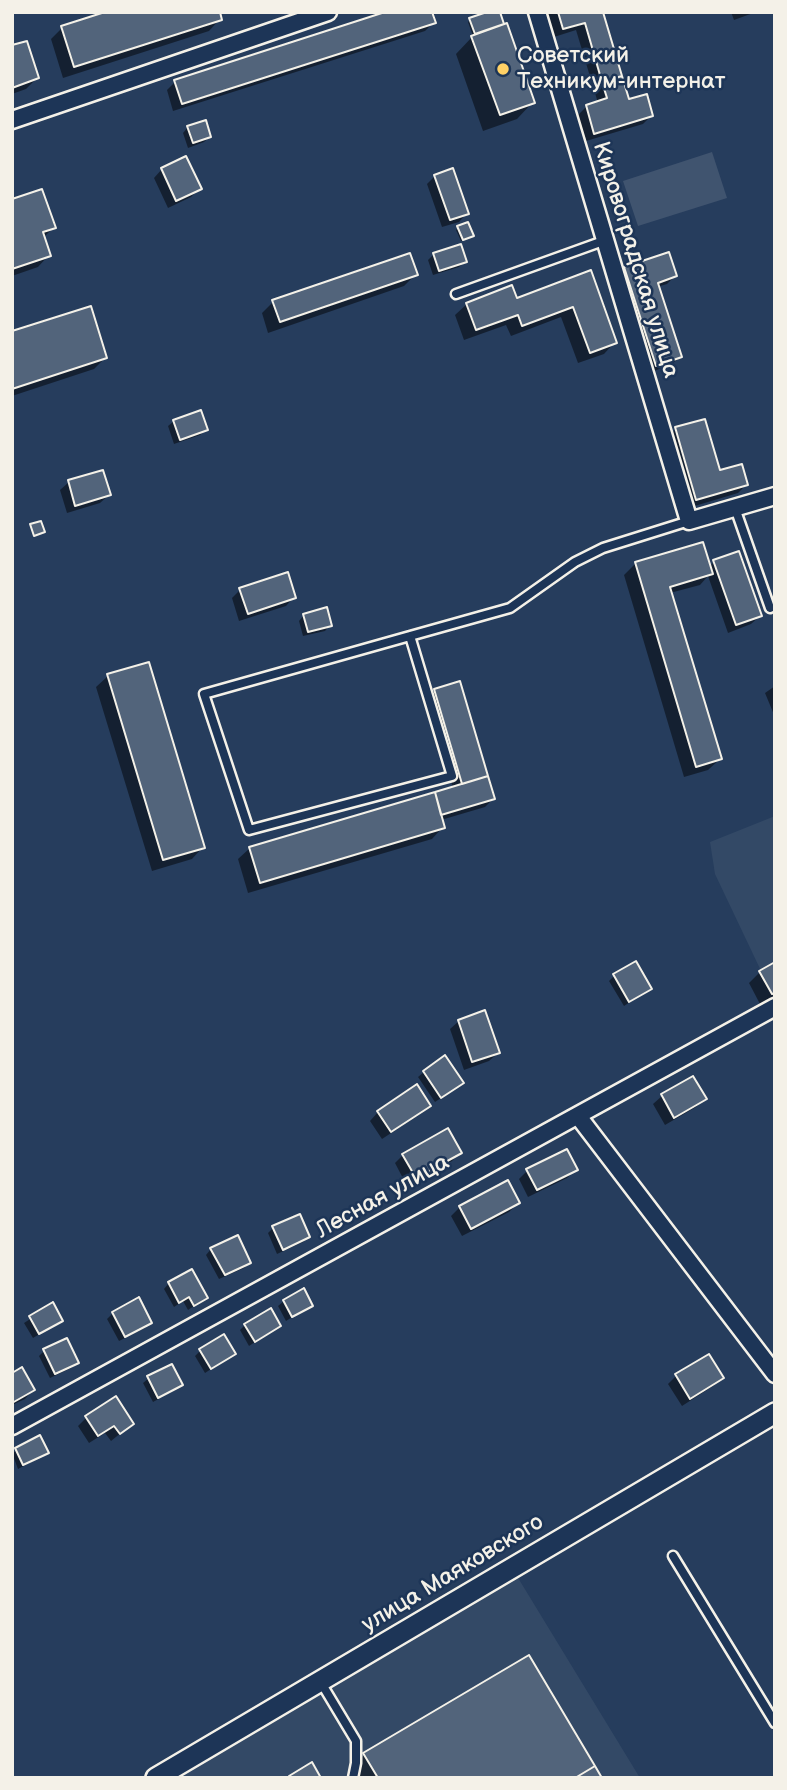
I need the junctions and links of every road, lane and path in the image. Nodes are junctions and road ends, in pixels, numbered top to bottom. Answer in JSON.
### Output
{"nodes":[{"id":1,"x":328,"y":12,"type":"edge"},
{"id":2,"x":537,"y":12,"type":"edge"},
{"id":3,"x":12,"y":120,"type":"edge"},
{"id":4,"x":606,"y":240,"type":"junction"},
{"id":5,"x":456,"y":294,"type":"dead end"},
{"id":6,"x":775,"y":496,"type":"edge"},
{"id":7,"x":735,"y":508,"type":"junction"},
{"id":8,"x":689,"y":521,"type":"junction"},
{"id":9,"x":770,"y":608,"type":"dead end"},
{"id":10,"x":410,"y":636,"type":"junction"},
{"id":11,"x":775,"y":1007,"type":"edge"},
{"id":12,"x":578,"y":1116,"type":"junction"},
{"id":13,"x":775,"y":1374,"type":"edge"},
{"id":14,"x":775,"y":1413,"type":"edge"},
{"id":15,"x":12,"y":1426,"type":"edge"},
{"id":16,"x":673,"y":1556,"type":"dead end"},
{"id":17,"x":320,"y":1681,"type":"junction"},
{"id":18,"x":775,"y":1723,"type":"edge"},
{"id":19,"x":156,"y":1778,"type":"edge"},
{"id":20,"x":353,"y":1778,"type":"edge"}],
"edges":[{"from":1,"to":3,"type":"street"},
{"from":2,"to":4,"type":"street","name":"Кировоградская улица"},
{"from":4,"to":5,"type":"lane"},
{"from":4,"to":8,"type":"street","name":"Кировоградская улица"},
{"from":6,"to":7,"type":"street"},
{"from":7,"to":8,"type":"street"},
{"from":7,"to":9,"type":"lane"},
{"from":8,"to":10,"type":"lane"},
{"from":10,"to":10,"type":"lane"},
{"from":11,"to":12,"type":"street","name":"Лесная улица"},
{"from":12,"to":13,"type":"street"},
{"from":12,"to":15,"type":"street","name":"Лесная улица"},
{"from":14,"to":17,"type":"street","name":"улица Маяковского"},
{"from":16,"to":18,"type":"lane"},
{"from":17,"to":19,"type":"street","name":"улица Маяковского"},
{"from":17,"to":20,"type":"lane"}]}
